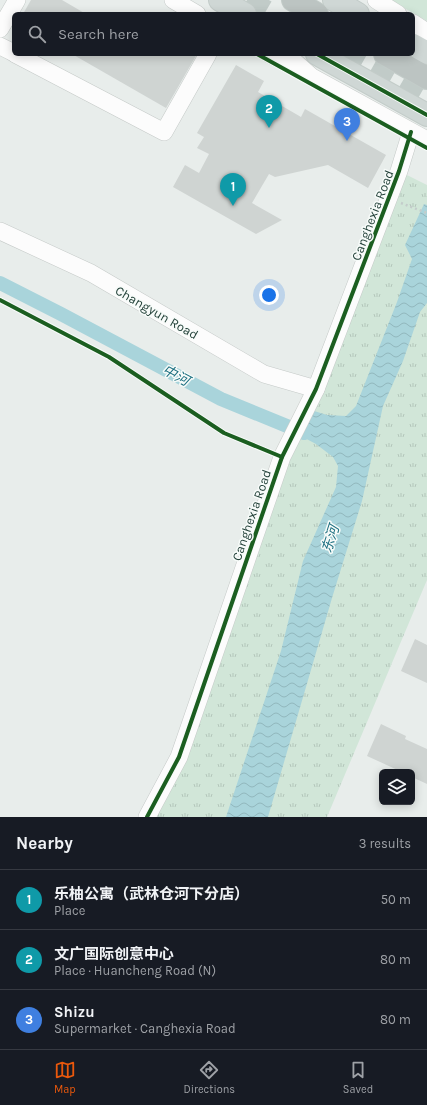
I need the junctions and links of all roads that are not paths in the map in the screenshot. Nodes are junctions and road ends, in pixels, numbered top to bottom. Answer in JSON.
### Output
{"nodes":[{"id":1,"x":17,"y":0,"type":"edge"},
{"id":2,"x":173,"y":0,"type":"edge"},
{"id":3,"x":293,"y":0,"type":"edge"},
{"id":4,"x":305,"y":0,"type":"edge"},
{"id":5,"x":334,"y":0,"type":"edge"},
{"id":6,"x":376,"y":0,"type":"edge"},
{"id":7,"x":194,"y":12,"type":"edge"},
{"id":8,"x":314,"y":12,"type":"edge"},
{"id":9,"x":323,"y":12,"type":"edge"},
{"id":10,"x":355,"y":12,"type":"edge"},
{"id":11,"x":395,"y":12,"type":"edge"},
{"id":12,"x":415,"y":24,"type":"edge"},
{"id":13,"x":0,"y":29,"type":"edge"},
{"id":14,"x":427,"y":32,"type":"edge"},
{"id":15,"x":0,"y":46,"type":"edge"},
{"id":16,"x":415,"y":46,"type":"edge"},
{"id":17,"x":12,"y":52,"type":"edge"},
{"id":18,"x":427,"y":53,"type":"edge"},
{"id":19,"x":19,"y":56,"type":"edge"},
{"id":20,"x":207,"y":56,"type":"edge"},
{"id":21,"x":273,"y":56,"type":"edge"},
{"id":22,"x":288,"y":56,"type":"edge"},
{"id":23,"x":321,"y":56,"type":"edge"},
{"id":24,"x":388,"y":56,"type":"edge"},
{"id":25,"x":312,"y":77,"type":"junction"},
{"id":26,"x":427,"y":78,"type":"edge"},
{"id":27,"x":427,"y":116,"type":"edge"},
{"id":28,"x":411,"y":132,"type":"junction"},
{"id":29,"x":427,"y":140,"type":"edge"},
{"id":30,"x":0,"y":231,"type":"edge"},
{"id":31,"x":316,"y":389,"type":"junction"},
{"id":32,"x":147,"y":817,"type":"edge"}],
"edges":[{"from":1,"to":13,"type":"street"},
{"from":2,"to":7,"type":"street"},
{"from":3,"to":8,"type":"highway"},
{"from":4,"to":9,"type":"highway"},
{"from":5,"to":10,"type":"main road"},
{"from":6,"to":11,"type":"street"},
{"from":12,"to":14,"type":"street"},
{"from":15,"to":17,"type":"street"},
{"from":16,"to":18,"type":"main road"},
{"from":19,"to":20,"type":"street"},
{"from":21,"to":25,"type":"street"},
{"from":22,"to":25,"type":"street"},
{"from":23,"to":27,"type":"main road"},
{"from":24,"to":26,"type":"highway"},
{"from":25,"to":28,"type":"street"},
{"from":28,"to":29,"type":"street"},
{"from":28,"to":31,"type":"street","name":"Canghexia Road"},
{"from":30,"to":31,"type":"street","name":"Changyun Road"},
{"from":31,"to":32,"type":"street","name":"Canghexia Road"}]}
